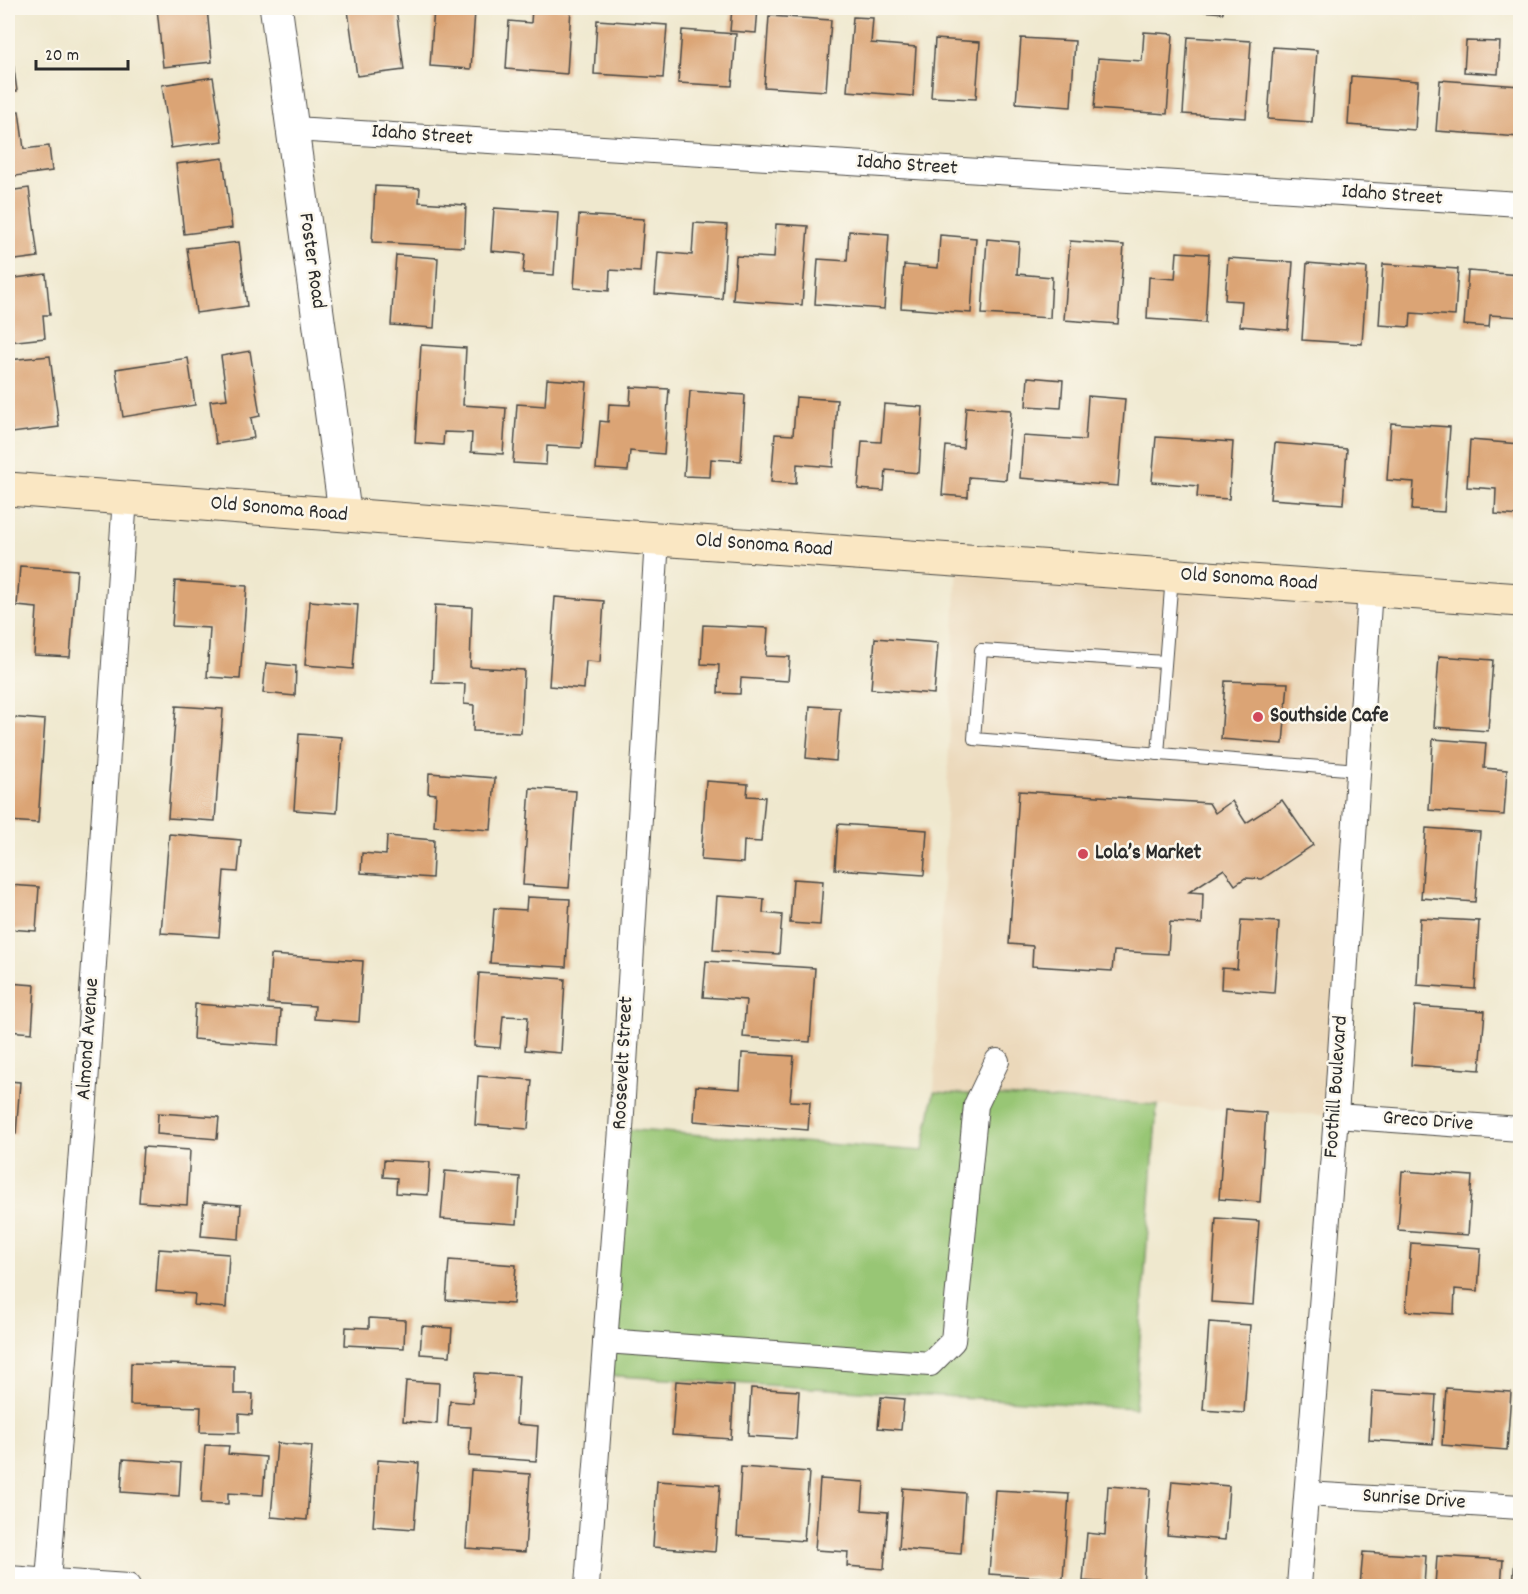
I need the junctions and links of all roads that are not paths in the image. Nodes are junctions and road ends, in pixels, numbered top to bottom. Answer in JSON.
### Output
{"nodes":[{"id":1,"x":276,"y":8,"type":"edge"},
{"id":2,"x":294,"y":129,"type":"junction"},
{"id":3,"x":1521,"y":204,"type":"edge"},
{"id":4,"x":8,"y":489,"type":"edge"},
{"id":5,"x":125,"y":497,"type":"junction"},
{"id":6,"x":345,"y":515,"type":"junction"},
{"id":7,"x":657,"y":539,"type":"junction"},
{"id":8,"x":1172,"y":575,"type":"junction"},
{"id":9,"x":1370,"y":588,"type":"junction"},
{"id":10,"x":1521,"y":600,"type":"edge"},
{"id":11,"x":1165,"y":662,"type":"junction"},
{"id":12,"x":1158,"y":754,"type":"junction"},
{"id":13,"x":1358,"y":770,"type":"junction"},
{"id":14,"x":997,"y":1061,"type":"dead end"},
{"id":15,"x":1336,"y":1116,"type":"junction"},
{"id":16,"x":1521,"y":1129,"type":"edge"},
{"id":17,"x":604,"y":1341,"type":"junction"},
{"id":18,"x":1307,"y":1494,"type":"junction"},
{"id":19,"x":1521,"y":1507,"type":"edge"},
{"id":20,"x":8,"y":1578,"type":"edge"},
{"id":21,"x":48,"y":1581,"type":"junction"},
{"id":22,"x":128,"y":1587,"type":"edge"},
{"id":23,"x":587,"y":1587,"type":"edge"},
{"id":24,"x":1299,"y":1587,"type":"edge"}],
"edges":[{"from":1,"to":2,"type":"street","name":"Foster Road"},
{"from":2,"to":3,"type":"street","name":"Idaho Street"},
{"from":2,"to":6,"type":"street","name":"Foster Road"},
{"from":4,"to":5,"type":"main road","name":"Old Sonoma Road"},
{"from":5,"to":6,"type":"main road","name":"Old Sonoma Road"},
{"from":5,"to":21,"type":"street","name":"Almond Avenue"},
{"from":6,"to":7,"type":"main road","name":"Old Sonoma Road"},
{"from":7,"to":8,"type":"main road","name":"Old Sonoma Road"},
{"from":7,"to":17,"type":"street","name":"Roosevelt Street"},
{"from":8,"to":9,"type":"main road","name":"Old Sonoma Road"},
{"from":8,"to":11,"type":"lane"},
{"from":9,"to":10,"type":"main road","name":"Old Sonoma Road"},
{"from":9,"to":13,"type":"street","name":"Foothill Boulevard"},
{"from":11,"to":12,"type":"lane"},
{"from":11,"to":12,"type":"lane"},
{"from":12,"to":13,"type":"lane"},
{"from":13,"to":15,"type":"street","name":"Foothill Boulevard"},
{"from":14,"to":17,"type":"street"},
{"from":15,"to":16,"type":"street","name":"Greco Drive"},
{"from":15,"to":18,"type":"street","name":"Foothill Boulevard"},
{"from":17,"to":23,"type":"street","name":"Roosevelt Street"},
{"from":18,"to":19,"type":"street","name":"Sunrise Drive"},
{"from":18,"to":24,"type":"street","name":"Foothill Boulevard"},
{"from":20,"to":21,"type":"street"},
{"from":21,"to":22,"type":"street"}]}
